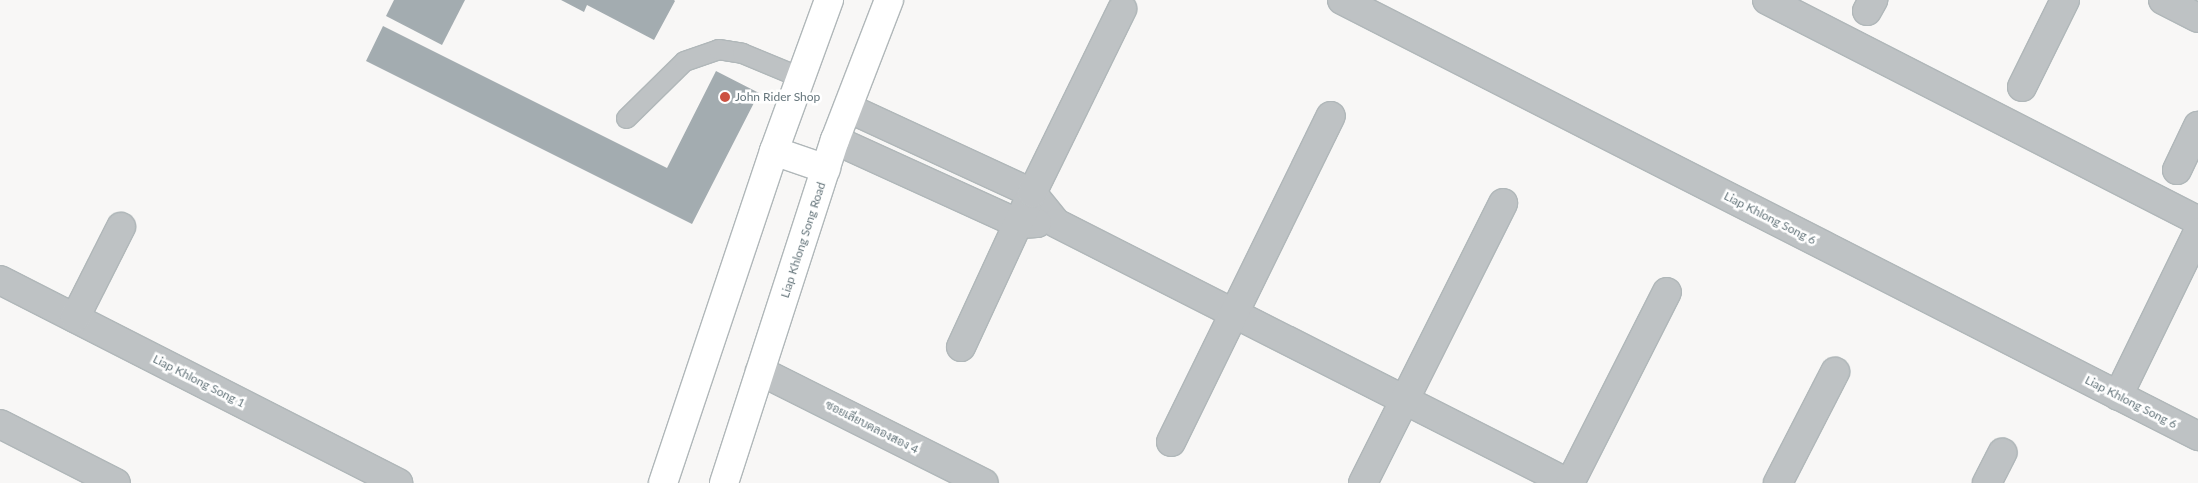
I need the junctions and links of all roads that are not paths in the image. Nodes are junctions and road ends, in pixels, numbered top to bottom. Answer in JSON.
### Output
{"nodes":[{"id":1,"x":829,"y":0,"type":"edge"},
{"id":2,"x":889,"y":0,"type":"edge"},
{"id":3,"x":1342,"y":0,"type":"edge"},
{"id":4,"x":1766,"y":0,"type":"edge"},
{"id":5,"x":2065,"y":0,"type":"edge"},
{"id":6,"x":2163,"y":0,"type":"edge"},
{"id":7,"x":1122,"y":9,"type":"dead end"},
{"id":8,"x":2198,"y":18,"type":"edge"},
{"id":9,"x":800,"y":77,"type":"junction"},
{"id":10,"x":2022,"y":88,"type":"dead end"},
{"id":11,"x":848,"y":108,"type":"junction"},
{"id":12,"x":1331,"y":116,"type":"dead end"},
{"id":13,"x":626,"y":118,"type":"dead end"},
{"id":14,"x":2198,"y":126,"type":"edge"},
{"id":15,"x":835,"y":140,"type":"junction"},
{"id":16,"x":774,"y":150,"type":"junction"},
{"id":17,"x":826,"y":169,"type":"junction"},
{"id":18,"x":2177,"y":170,"type":"dead end"},
{"id":19,"x":1032,"y":193,"type":"junction"},
{"id":20,"x":1503,"y":203,"type":"dead end"},
{"id":21,"x":2198,"y":222,"type":"edge"},
{"id":22,"x":1056,"y":223,"type":"junction"},
{"id":23,"x":1019,"y":224,"type":"junction"},
{"id":24,"x":121,"y":227,"type":"dead end"},
{"id":25,"x":2198,"y":232,"type":"edge"},
{"id":26,"x":0,"y":280,"type":"edge"},
{"id":27,"x":1666,"y":292,"type":"dead end"},
{"id":28,"x":1234,"y":312,"type":"junction"},
{"id":29,"x":75,"y":318,"type":"junction"},
{"id":30,"x":961,"y":347,"type":"dead end"},
{"id":31,"x":760,"y":370,"type":"junction"},
{"id":32,"x":1835,"y":372,"type":"dead end"},
{"id":33,"x":2118,"y":396,"type":"junction"},
{"id":34,"x":1405,"y":398,"type":"junction"},
{"id":35,"x":0,"y":424,"type":"edge"},
{"id":36,"x":2198,"y":436,"type":"edge"},
{"id":37,"x":1171,"y":442,"type":"dead end"},
{"id":38,"x":2002,"y":453,"type":"dead end"},
{"id":39,"x":116,"y":483,"type":"edge"},
{"id":40,"x":398,"y":483,"type":"edge"},
{"id":41,"x":664,"y":483,"type":"edge"},
{"id":42,"x":724,"y":483,"type":"edge"},
{"id":43,"x":984,"y":483,"type":"edge"},
{"id":44,"x":1363,"y":483,"type":"edge"},
{"id":45,"x":1569,"y":483,"type":"edge"},
{"id":46,"x":1778,"y":483,"type":"edge"},
{"id":47,"x":1987,"y":483,"type":"edge"}],
"edges":[{"from":1,"to":9,"type":"main road"},
{"from":2,"to":11,"type":"main road","name":"Liap Khlong Song Road"},
{"from":3,"to":33,"type":"street","name":"Liap Khlong Song 6"},
{"from":4,"to":21,"type":"street"},
{"from":5,"to":10,"type":"street"},
{"from":6,"to":8,"type":"street"},
{"from":7,"to":19,"type":"street"},
{"from":9,"to":13,"type":"lane"},
{"from":9,"to":16,"type":"main road"},
{"from":11,"to":15,"type":"main road","name":"Liap Khlong Song Road"},
{"from":11,"to":19,"type":"street"},
{"from":12,"to":28,"type":"street"},
{"from":14,"to":18,"type":"street"},
{"from":15,"to":17,"type":"main road","name":"Liap Khlong Song Road"},
{"from":15,"to":23,"type":"street"},
{"from":16,"to":17,"type":"main road"},
{"from":16,"to":41,"type":"main road"},
{"from":17,"to":31,"type":"main road","name":"Liap Khlong Song Road"},
{"from":19,"to":22,"type":"street"},
{"from":19,"to":23,"type":"street"},
{"from":20,"to":34,"type":"street"},
{"from":22,"to":23,"type":"street"},
{"from":22,"to":28,"type":"street"},
{"from":23,"to":30,"type":"street"},
{"from":24,"to":29,"type":"street"},
{"from":25,"to":33,"type":"street"},
{"from":26,"to":29,"type":"street","name":"Liap Khlong Song 1"},
{"from":27,"to":45,"type":"street"},
{"from":28,"to":34,"type":"street"},
{"from":28,"to":37,"type":"street"},
{"from":29,"to":40,"type":"street","name":"Liap Khlong Song 1"},
{"from":31,"to":42,"type":"main road","name":"Liap Khlong Song Road"},
{"from":31,"to":43,"type":"street","name":"ซอยเลียบคลองสอง 4"},
{"from":32,"to":46,"type":"street"},
{"from":33,"to":36,"type":"street","name":"Liap Khlong Song 6"},
{"from":34,"to":44,"type":"street"},
{"from":34,"to":45,"type":"street"},
{"from":35,"to":39,"type":"street"},
{"from":38,"to":47,"type":"street"}]}
